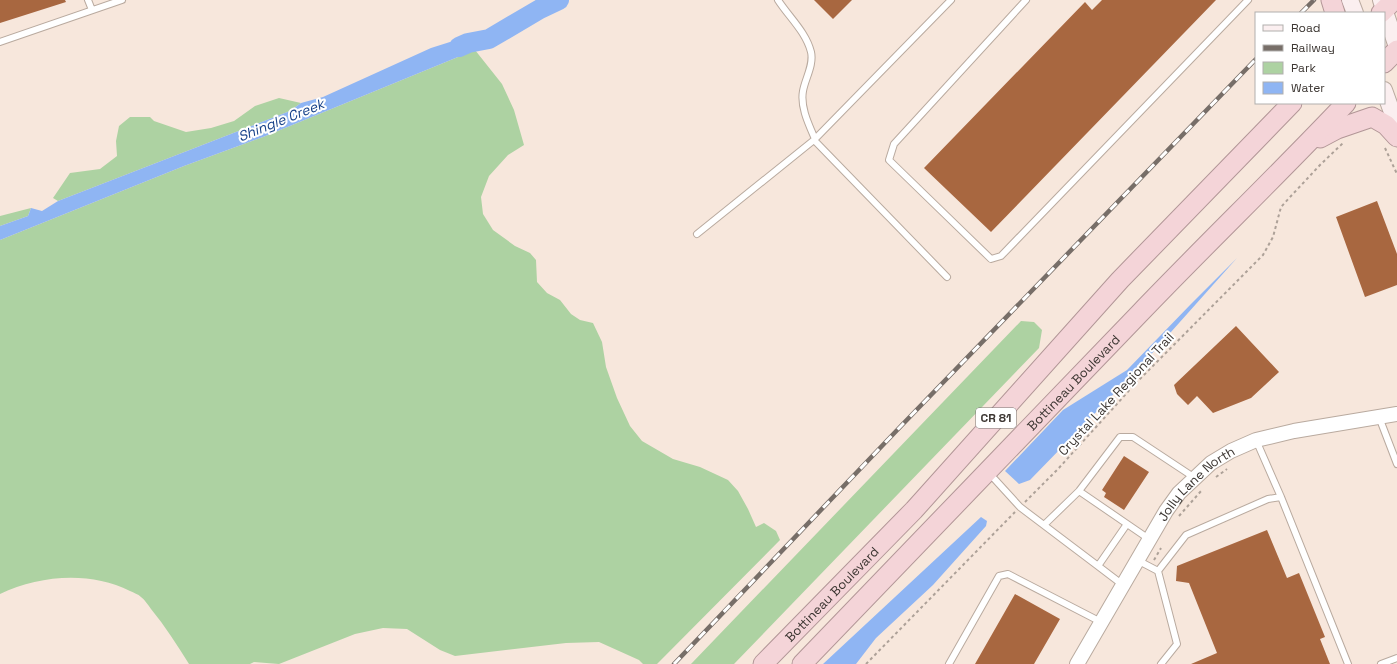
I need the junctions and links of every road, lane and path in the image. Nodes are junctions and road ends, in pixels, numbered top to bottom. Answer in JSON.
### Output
{"nodes":[{"id":1,"x":88,"y":0,"type":"edge"},
{"id":2,"x":122,"y":0,"type":"edge"},
{"id":3,"x":778,"y":0,"type":"edge"},
{"id":4,"x":951,"y":0,"type":"edge"},
{"id":5,"x":1026,"y":0,"type":"edge"},
{"id":6,"x":1248,"y":0,"type":"edge"},
{"id":7,"x":1331,"y":0,"type":"edge"},
{"id":8,"x":1350,"y":0,"type":"edge"},
{"id":9,"x":1385,"y":6,"type":"edge"},
{"id":10,"x":92,"y":10,"type":"junction"},
{"id":11,"x":1335,"y":12,"type":"edge"},
{"id":12,"x":1355,"y":12,"type":"edge"},
{"id":13,"x":0,"y":42,"type":"edge"},
{"id":14,"x":1397,"y":48,"type":"edge"},
{"id":15,"x":1385,"y":62,"type":"edge"},
{"id":16,"x":1385,"y":93,"type":"edge"},
{"id":17,"x":1291,"y":104,"type":"edge"},
{"id":18,"x":1345,"y":104,"type":"edge"},
{"id":19,"x":1397,"y":126,"type":"edge"},
{"id":20,"x":814,"y":139,"type":"junction"},
{"id":21,"x":1348,"y":140,"type":"dead end"},
{"id":22,"x":1391,"y":141,"type":"edge"},
{"id":23,"x":1305,"y":147,"type":"junction"},
{"id":24,"x":1397,"y":174,"type":"edge"},
{"id":25,"x":697,"y":234,"type":"dead end"},
{"id":26,"x":947,"y":278,"type":"dead end"},
{"id":27,"x":1397,"y":414,"type":"edge"},
{"id":28,"x":1379,"y":417,"type":"junction"},
{"id":29,"x":1256,"y":440,"type":"junction"},
{"id":30,"x":1397,"y":464,"type":"edge"},
{"id":31,"x":1233,"y":465,"type":"dead end"},
{"id":32,"x":988,"y":472,"type":"junction"},
{"id":33,"x":1216,"y":477,"type":"dead end"},
{"id":34,"x":1200,"y":483,"type":"junction"},
{"id":35,"x":1079,"y":491,"type":"junction"},
{"id":36,"x":1280,"y":497,"type":"junction"},
{"id":37,"x":1020,"y":507,"type":"junction"},
{"id":38,"x":1174,"y":522,"type":"dead end"},
{"id":39,"x":1127,"y":524,"type":"junction"},
{"id":40,"x":1044,"y":526,"type":"junction"},
{"id":41,"x":1148,"y":539,"type":"junction"},
{"id":42,"x":1161,"y":547,"type":"dead end"},
{"id":43,"x":1137,"y":560,"type":"junction"},
{"id":44,"x":1098,"y":566,"type":"junction"},
{"id":45,"x":1150,"y":567,"type":"junction"},
{"id":46,"x":1158,"y":571,"type":"junction"},
{"id":47,"x":1123,"y":586,"type":"junction"},
{"id":48,"x":1102,"y":622,"type":"junction"},
{"id":49,"x":1397,"y":658,"type":"edge"},
{"id":50,"x":763,"y":664,"type":"edge"},
{"id":51,"x":802,"y":664,"type":"edge"},
{"id":52,"x":866,"y":664,"type":"edge"},
{"id":53,"x":949,"y":664,"type":"edge"},
{"id":54,"x":1077,"y":664,"type":"edge"},
{"id":55,"x":1161,"y":664,"type":"edge"},
{"id":56,"x":1348,"y":664,"type":"edge"},
{"id":57,"x":1381,"y":664,"type":"edge"}],
"edges":[{"from":1,"to":10,"type":"lane"},
{"from":2,"to":10,"type":"lane"},
{"from":3,"to":20,"type":"lane"},
{"from":4,"to":20,"type":"lane"},
{"from":5,"to":6,"type":"lane"},
{"from":7,"to":11,"type":"highway"},
{"from":8,"to":12,"type":"main road"},
{"from":9,"to":14,"type":"main road"},
{"from":10,"to":13,"type":"lane"},
{"from":14,"to":15,"type":"highway"},
{"from":16,"to":19,"type":"main road"},
{"from":17,"to":50,"type":"highway","name":"Bottineau Boulevard","number":"CR 81"},
{"from":18,"to":23,"type":"highway","name":"Bottineau Boulevard","number":"CR 81"},
{"from":20,"to":25,"type":"lane"},
{"from":20,"to":26,"type":"lane"},
{"from":21,"to":37,"type":"path","name":"Crystal Lake Regional Trail"},
{"from":22,"to":23,"type":"highway"},
{"from":22,"to":24,"type":"path"},
{"from":23,"to":32,"type":"highway","name":"Bottineau Boulevard","number":"CR 81"},
{"from":27,"to":28,"type":"street","name":"Jolly Lane North"},
{"from":28,"to":29,"type":"street","name":"Jolly Lane North"},
{"from":28,"to":30,"type":"lane"},
{"from":29,"to":34,"type":"street","name":"Jolly Lane North"},
{"from":29,"to":36,"type":"lane"},
{"from":31,"to":33,"type":"path"},
{"from":32,"to":37,"type":"lane"},
{"from":32,"to":51,"type":"highway","name":"Bottineau Boulevard","number":"CR 81"},
{"from":34,"to":35,"type":"lane"},
{"from":34,"to":38,"type":"path"},
{"from":34,"to":41,"type":"street","name":"Jolly Lane North"},
{"from":35,"to":39,"type":"lane"},
{"from":35,"to":40,"type":"lane"},
{"from":36,"to":46,"type":"lane"},
{"from":36,"to":56,"type":"lane"},
{"from":37,"to":40,"type":"lane"},
{"from":37,"to":52,"type":"path","name":"Crystal Lake Regional Trail"},
{"from":39,"to":41,"type":"lane"},
{"from":39,"to":44,"type":"lane"},
{"from":40,"to":44,"type":"lane"},
{"from":41,"to":43,"type":"street","name":"Jolly Lane North"},
{"from":42,"to":45,"type":"path"},
{"from":43,"to":45,"type":"lane"},
{"from":43,"to":47,"type":"street","name":"Jolly Lane North"},
{"from":44,"to":47,"type":"lane"},
{"from":45,"to":46,"type":"lane"},
{"from":46,"to":55,"type":"lane"},
{"from":47,"to":48,"type":"street","name":"Jolly Lane North"},
{"from":48,"to":53,"type":"lane"},
{"from":48,"to":54,"type":"street","name":"Jolly Lane North"},
{"from":49,"to":57,"type":"lane"}]}
